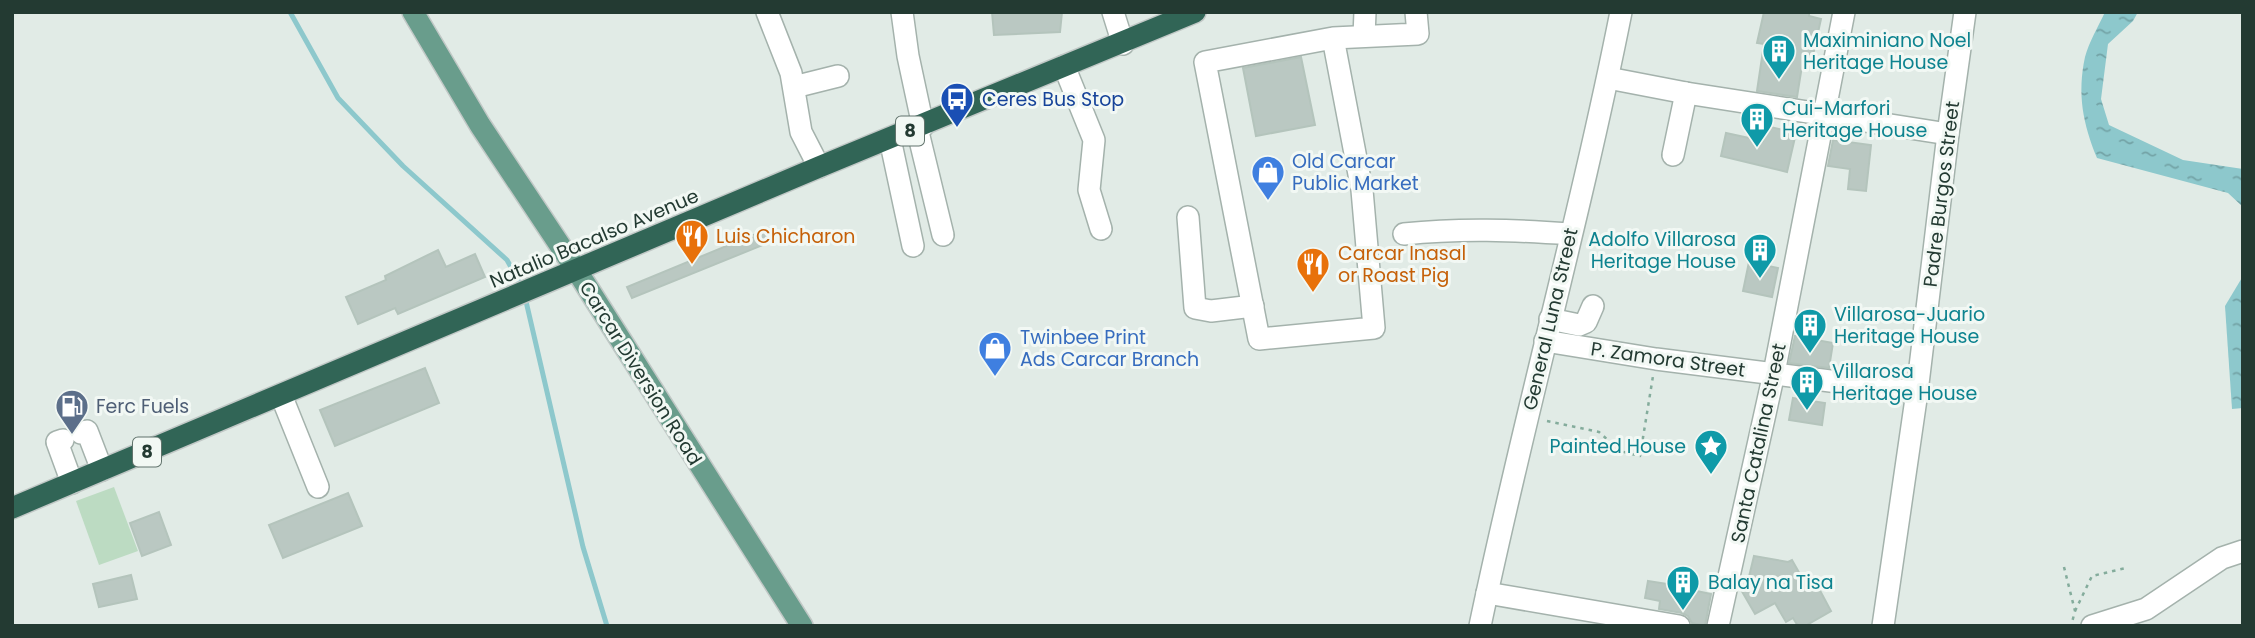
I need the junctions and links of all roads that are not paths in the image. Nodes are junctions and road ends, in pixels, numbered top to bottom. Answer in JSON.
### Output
{"nodes":[{"id":1,"x":414,"y":12,"type":"edge"},
{"id":2,"x":767,"y":12,"type":"edge"},
{"id":3,"x":902,"y":12,"type":"edge"},
{"id":4,"x":1113,"y":12,"type":"edge"},
{"id":5,"x":1365,"y":12,"type":"edge"},
{"id":6,"x":1416,"y":12,"type":"edge"},
{"id":7,"x":1621,"y":12,"type":"edge"},
{"id":8,"x":1844,"y":12,"type":"edge"},
{"id":9,"x":1965,"y":12,"type":"edge"},
{"id":10,"x":1182,"y":15,"type":"edge"},
{"id":11,"x":1364,"y":36,"type":"junction"},
{"id":12,"x":1333,"y":38,"type":"junction"},
{"id":13,"x":1123,"y":44,"type":"junction"},
{"id":14,"x":1064,"y":66,"type":"junction"},
{"id":15,"x":838,"y":76,"type":"dead end"},
{"id":16,"x":1608,"y":78,"type":"junction"},
{"id":17,"x":794,"y":87,"type":"junction"},
{"id":18,"x":1686,"y":93,"type":"junction"},
{"id":19,"x":1823,"y":115,"type":"junction"},
{"id":20,"x":920,"y":127,"type":"junction"},
{"id":21,"x":1948,"y":134,"type":"junction"},
{"id":22,"x":890,"y":139,"type":"junction"},
{"id":23,"x":1673,"y":155,"type":"dead end"},
{"id":24,"x":819,"y":167,"type":"junction"},
{"id":25,"x":1188,"y":217,"type":"dead end"},
{"id":26,"x":1101,"y":229,"type":"dead end"},
{"id":27,"x":1404,"y":234,"type":"dead end"},
{"id":28,"x":1570,"y":234,"type":"junction"},
{"id":29,"x":943,"y":235,"type":"dead end"},
{"id":30,"x":913,"y":246,"type":"dead end"},
{"id":31,"x":577,"y":271,"type":"junction"},
{"id":32,"x":1253,"y":306,"type":"junction"},
{"id":33,"x":1593,"y":306,"type":"dead end"},
{"id":34,"x":1550,"y":319,"type":"junction"},
{"id":35,"x":1545,"y":341,"type":"junction"},
{"id":36,"x":1774,"y":373,"type":"junction"},
{"id":37,"x":1917,"y":392,"type":"junction"},
{"id":38,"x":281,"y":395,"type":"junction"},
{"id":39,"x":102,"y":470,"type":"junction"},
{"id":40,"x":72,"y":483,"type":"junction"},
{"id":41,"x":318,"y":486,"type":"dead end"},
{"id":42,"x":12,"y":508,"type":"edge"},
{"id":43,"x":2243,"y":551,"type":"edge"},
{"id":44,"x":1487,"y":593,"type":"junction"},
{"id":45,"x":802,"y":626,"type":"edge"},
{"id":46,"x":1480,"y":626,"type":"edge"},
{"id":47,"x":1679,"y":626,"type":"edge"},
{"id":48,"x":1718,"y":626,"type":"edge"},
{"id":49,"x":1884,"y":626,"type":"edge"},
{"id":50,"x":2092,"y":626,"type":"edge"}],
"edges":[{"from":1,"to":31,"type":"main road","name":"Carcar Diversion Road"},
{"from":2,"to":17,"type":"street"},
{"from":3,"to":20,"type":"street"},
{"from":4,"to":13,"type":"street"},
{"from":5,"to":11,"type":"street"},
{"from":6,"to":11,"type":"street"},
{"from":7,"to":16,"type":"street","name":"General Luna Street"},
{"from":8,"to":19,"type":"street","name":"Santa Catalina Street"},
{"from":9,"to":21,"type":"street","name":"Padre Burgos Street"},
{"from":10,"to":13,"type":"highway","name":"Natalio Bacalso Avenue","number":"8"},
{"from":11,"to":12,"type":"street"},
{"from":12,"to":32,"type":"street"},
{"from":12,"to":32,"type":"street"},
{"from":13,"to":14,"type":"highway","name":"Natalio Bacalso Avenue","number":"8"},
{"from":14,"to":20,"type":"highway","name":"Natalio Bacalso Avenue","number":"8"},
{"from":14,"to":26,"type":"street"},
{"from":15,"to":17,"type":"street"},
{"from":16,"to":18,"type":"street"},
{"from":16,"to":28,"type":"street","name":"General Luna Street"},
{"from":17,"to":24,"type":"street"},
{"from":18,"to":19,"type":"street"},
{"from":18,"to":23,"type":"street"},
{"from":19,"to":21,"type":"street"},
{"from":19,"to":36,"type":"street","name":"Santa Catalina Street"},
{"from":20,"to":22,"type":"highway","name":"Natalio Bacalso Avenue","number":"8"},
{"from":20,"to":29,"type":"street"},
{"from":21,"to":37,"type":"street","name":"Padre Burgos Street"},
{"from":22,"to":24,"type":"highway","name":"Natalio Bacalso Avenue","number":"8"},
{"from":22,"to":30,"type":"street"},
{"from":24,"to":31,"type":"highway","name":"Natalio Bacalso Avenue","number":"8"},
{"from":25,"to":32,"type":"street"},
{"from":27,"to":28,"type":"street"},
{"from":28,"to":34,"type":"street","name":"General Luna Street"},
{"from":31,"to":38,"type":"highway","name":"Natalio Bacalso Avenue","number":"8"},
{"from":31,"to":45,"type":"main road","name":"Carcar Diversion Road"},
{"from":33,"to":34,"type":"street"},
{"from":34,"to":35,"type":"street","name":"General Luna Street"},
{"from":35,"to":36,"type":"street","name":"P. Zamora Street"},
{"from":35,"to":44,"type":"street","name":"General Luna Street"},
{"from":36,"to":37,"type":"street","name":"P. Zamora Street"},
{"from":36,"to":48,"type":"street","name":"Santa Catalina Street"},
{"from":37,"to":49,"type":"street","name":"Padre Burgos Street"},
{"from":38,"to":39,"type":"highway","name":"Natalio Bacalso Avenue","number":"8"},
{"from":38,"to":41,"type":"street"},
{"from":39,"to":40,"type":"highway","name":"Natalio Bacalso Avenue","number":"8"},
{"from":39,"to":40,"type":"street"},
{"from":40,"to":42,"type":"highway","name":"Natalio Bacalso Avenue","number":"8"},
{"from":43,"to":50,"type":"street"},
{"from":44,"to":46,"type":"street","name":"General Luna Street"},
{"from":44,"to":47,"type":"street"}]}
